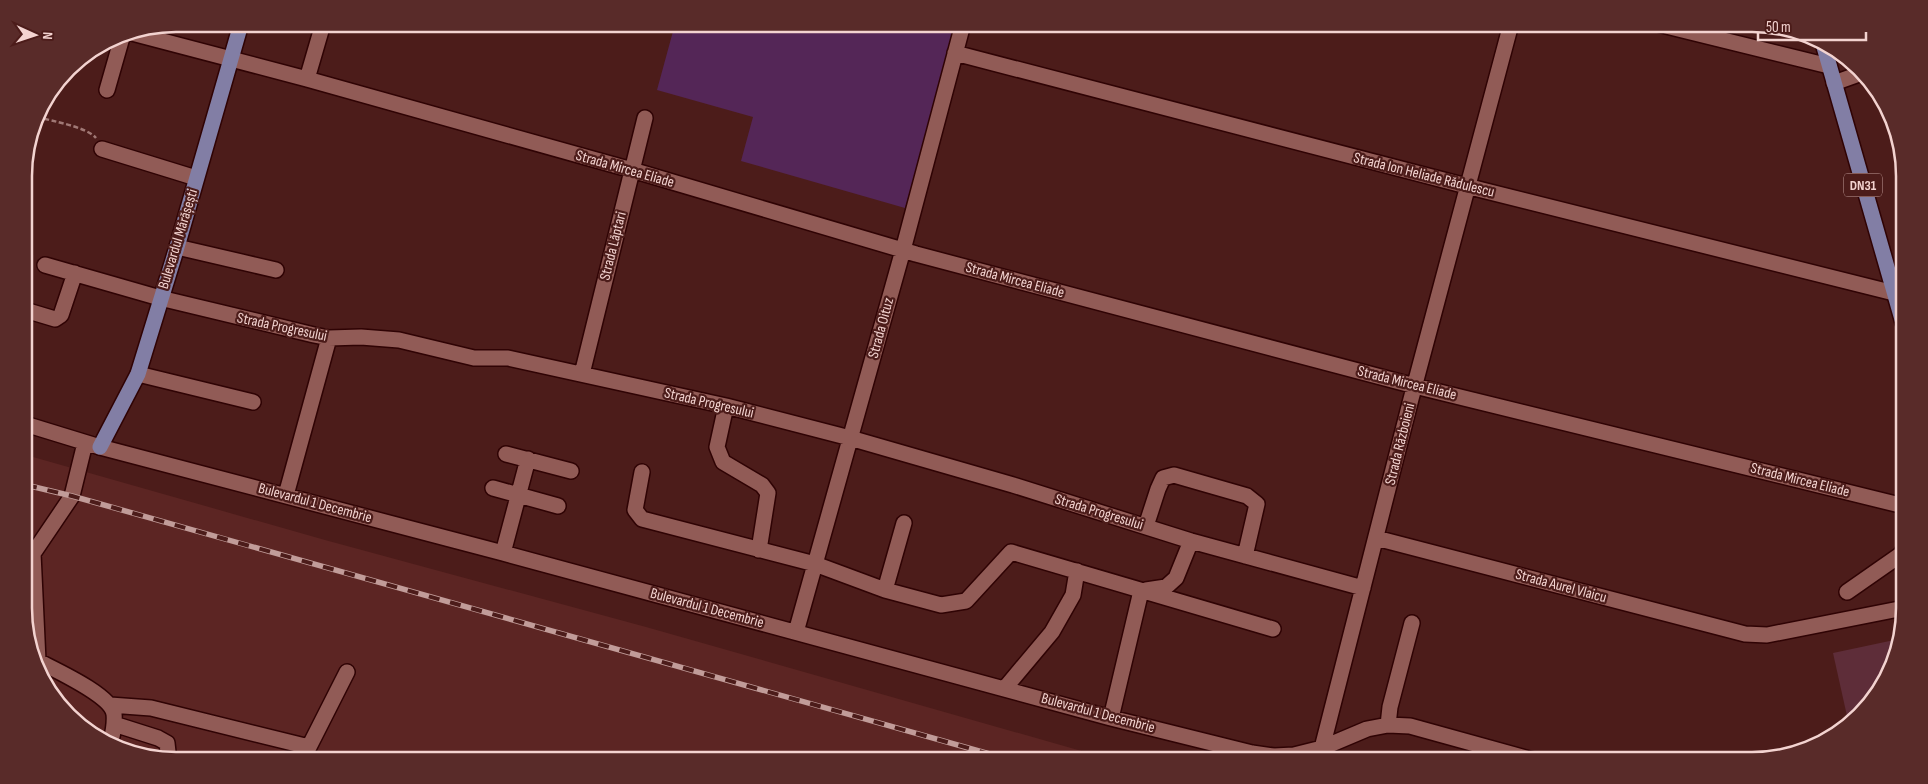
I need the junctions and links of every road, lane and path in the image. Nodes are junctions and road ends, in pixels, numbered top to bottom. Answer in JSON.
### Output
{"nodes":[{"id":1,"x":239,"y":32,"type":"edge"},
{"id":2,"x":321,"y":32,"type":"edge"},
{"id":3,"x":961,"y":32,"type":"edge"},
{"id":4,"x":1509,"y":32,"type":"edge"},
{"id":5,"x":1691,"y":32,"type":"edge"},
{"id":6,"x":144,"y":36,"type":"edge"},
{"id":7,"x":120,"y":43,"type":"edge"},
{"id":8,"x":955,"y":53,"type":"junction"},
{"id":9,"x":1826,"y":53,"type":"edge"},
{"id":10,"x":231,"y":60,"type":"junction"},
{"id":11,"x":1829,"y":66,"type":"junction"},
{"id":12,"x":1854,"y":75,"type":"edge"},
{"id":13,"x":307,"y":79,"type":"junction"},
{"id":14,"x":1834,"y":82,"type":"junction"},
{"id":15,"x":107,"y":90,"type":"dead end"},
{"id":16,"x":644,"y":118,"type":"dead end"},
{"id":17,"x":44,"y":120,"type":"edge"},
{"id":18,"x":102,"y":149,"type":"joint"},
{"id":19,"x":632,"y":170,"type":"junction"},
{"id":20,"x":196,"y":178,"type":"junction"},
{"id":21,"x":1468,"y":187,"type":"junction"},
{"id":22,"x":177,"y":247,"type":"junction"},
{"id":23,"x":902,"y":250,"type":"junction"},
{"id":24,"x":45,"y":265,"type":"dead end"},
{"id":25,"x":276,"y":270,"type":"dead end"},
{"id":26,"x":75,"y":273,"type":"junction"},
{"id":27,"x":1894,"y":293,"type":"junction"},
{"id":28,"x":160,"y":298,"type":"junction"},
{"id":29,"x":1896,"y":300,"type":"edge"},
{"id":30,"x":33,"y":312,"type":"edge"},
{"id":31,"x":330,"y":338,"type":"junction"},
{"id":32,"x":138,"y":374,"type":"junction"},
{"id":33,"x":582,"y":374,"type":"junction"},
{"id":34,"x":1415,"y":386,"type":"junction"},
{"id":35,"x":253,"y":402,"type":"dead end"},
{"id":36,"x":726,"y":406,"type":"junction"},
{"id":37,"x":32,"y":426,"type":"edge"},
{"id":38,"x":850,"y":438,"type":"junction"},
{"id":39,"x":85,"y":443,"type":"junction"},
{"id":40,"x":100,"y":447,"type":"junction"},
{"id":41,"x":506,"y":454,"type":"dead end"},
{"id":42,"x":528,"y":460,"type":"junction"},
{"id":43,"x":571,"y":471,"type":"dead end"},
{"id":44,"x":642,"y":472,"type":"dead end"},
{"id":45,"x":493,"y":488,"type":"dead end"},
{"id":46,"x":286,"y":495,"type":"junction"},
{"id":47,"x":517,"y":495,"type":"junction"},
{"id":48,"x":1896,"y":504,"type":"edge"},
{"id":49,"x":558,"y":506,"type":"dead end"},
{"id":50,"x":904,"y":524,"type":"dead end"},
{"id":51,"x":1146,"y":526,"type":"junction"},
{"id":52,"x":1376,"y":538,"type":"junction"},
{"id":53,"x":1191,"y":541,"type":"junction"},
{"id":54,"x":759,"y":550,"type":"junction"},
{"id":55,"x":503,"y":553,"type":"junction"},
{"id":56,"x":32,"y":556,"type":"edge"},
{"id":57,"x":1245,"y":556,"type":"junction"},
{"id":58,"x":1896,"y":558,"type":"edge"},
{"id":59,"x":815,"y":564,"type":"junction"},
{"id":60,"x":1077,"y":571,"type":"junction"},
{"id":61,"x":32,"y":585,"type":"edge"},
{"id":62,"x":1363,"y":588,"type":"junction"},
{"id":63,"x":885,"y":590,"type":"junction"},
{"id":64,"x":1141,"y":591,"type":"junction"},
{"id":65,"x":1847,"y":592,"type":"dead end"},
{"id":66,"x":1896,"y":610,"type":"edge"},
{"id":67,"x":1412,"y":623,"type":"dead end"},
{"id":68,"x":1273,"y":629,"type":"dead end"},
{"id":69,"x":796,"y":632,"type":"junction"},
{"id":70,"x":36,"y":641,"type":"edge"},
{"id":71,"x":44,"y":664,"type":"edge"},
{"id":72,"x":346,"y":672,"type":"dead end"},
{"id":73,"x":1005,"y":688,"type":"junction"},
{"id":74,"x":110,"y":705,"type":"junction"},
{"id":75,"x":1111,"y":718,"type":"junction"},
{"id":76,"x":114,"y":724,"type":"junction"},
{"id":77,"x":1388,"y":725,"type":"junction"},
{"id":78,"x":112,"y":736,"type":"edge"},
{"id":79,"x":1322,"y":748,"type":"junction"},
{"id":80,"x":168,"y":751,"type":"edge"},
{"id":81,"x":1245,"y":751,"type":"edge"},
{"id":82,"x":1309,"y":751,"type":"edge"},
{"id":83,"x":1501,"y":751,"type":"edge"}],
"edges":[{"from":1,"to":10,"type":"main road","name":"Bulevardul Mărășești"},
{"from":2,"to":13,"type":"street"},
{"from":3,"to":8,"type":"street","name":"Strada Oituz"},
{"from":4,"to":21,"type":"street","name":"Strada Războieni"},
{"from":5,"to":11,"type":"street"},
{"from":6,"to":10,"type":"street","name":"Strada Mircea Eliade"},
{"from":7,"to":15,"type":"street"},
{"from":8,"to":21,"type":"street","name":"Strada Ion Heliade Rădulescu"},
{"from":8,"to":23,"type":"street","name":"Strada Oituz"},
{"from":9,"to":11,"type":"main road","number":"DN31"},
{"from":10,"to":13,"type":"street","name":"Strada Mircea Eliade"},
{"from":10,"to":20,"type":"main road","name":"Bulevardul Mărășești"},
{"from":11,"to":14,"type":"main road","number":"DN31"},
{"from":12,"to":14,"type":"street"},
{"from":13,"to":19,"type":"street","name":"Strada Mircea Eliade"},
{"from":14,"to":27,"type":"main road","number":"DN31"},
{"from":16,"to":19,"type":"street","name":"Strada Lăptari"},
{"from":17,"to":18,"type":"path"},
{"from":18,"to":20,"type":"street"},
{"from":19,"to":23,"type":"street","name":"Strada Mircea Eliade"},
{"from":19,"to":33,"type":"street","name":"Strada Lăptari"},
{"from":20,"to":22,"type":"main road","name":"Bulevardul Mărășești"},
{"from":21,"to":27,"type":"street","name":"Strada Ion Heliade Rădulescu"},
{"from":21,"to":34,"type":"street","name":"Strada Războieni"},
{"from":22,"to":25,"type":"street"},
{"from":22,"to":28,"type":"main road","name":"Bulevardul Mărășești"},
{"from":23,"to":34,"type":"street","name":"Strada Mircea Eliade"},
{"from":23,"to":38,"type":"street","name":"Strada Oituz"},
{"from":24,"to":26,"type":"street","name":"Strada Progresului"},
{"from":26,"to":28,"type":"street","name":"Strada Progresului"},
{"from":26,"to":30,"type":"street"},
{"from":27,"to":29,"type":"main road","number":"DN31"},
{"from":28,"to":31,"type":"street","name":"Strada Progresului"},
{"from":28,"to":32,"type":"main road","name":"Bulevardul Mărășești"},
{"from":31,"to":33,"type":"street","name":"Strada Progresului"},
{"from":31,"to":46,"type":"street"},
{"from":32,"to":35,"type":"street"},
{"from":32,"to":40,"type":"main road","name":"Bulevardul Mărășești"},
{"from":33,"to":36,"type":"street","name":"Strada Progresului"},
{"from":34,"to":48,"type":"street","name":"Strada Mircea Eliade"},
{"from":34,"to":52,"type":"street","name":"Strada Războieni"},
{"from":36,"to":38,"type":"street","name":"Strada Progresului"},
{"from":36,"to":54,"type":"street"},
{"from":37,"to":39,"type":"street","name":"Bulevardul 1 Decembrie"},
{"from":38,"to":51,"type":"street","name":"Strada Progresului"},
{"from":38,"to":59,"type":"street","name":"Strada Oituz"},
{"from":39,"to":40,"type":"street","name":"Bulevardul 1 Decembrie"},
{"from":39,"to":56,"type":"street"},
{"from":40,"to":46,"type":"street","name":"Bulevardul 1 Decembrie"},
{"from":41,"to":42,"type":"street"},
{"from":42,"to":43,"type":"street"},
{"from":42,"to":47,"type":"street"},
{"from":44,"to":54,"type":"street"},
{"from":45,"to":47,"type":"street"},
{"from":46,"to":55,"type":"street","name":"Bulevardul 1 Decembrie"},
{"from":47,"to":49,"type":"street"},
{"from":47,"to":55,"type":"street"},
{"from":50,"to":63,"type":"street"},
{"from":51,"to":53,"type":"street","name":"Strada Progresului"},
{"from":51,"to":57,"type":"street"},
{"from":52,"to":62,"type":"street","name":"Strada Războieni"},
{"from":52,"to":66,"type":"street","name":"Strada Aurel Vlaicu"},
{"from":53,"to":57,"type":"street","name":"Strada Progresului"},
{"from":53,"to":64,"type":"street"},
{"from":54,"to":59,"type":"street"},
{"from":55,"to":69,"type":"street","name":"Bulevardul 1 Decembrie"},
{"from":57,"to":62,"type":"street","name":"Strada Progresului"},
{"from":58,"to":65,"type":"street"},
{"from":59,"to":63,"type":"street"},
{"from":59,"to":69,"type":"street","name":"Strada Oituz"},
{"from":60,"to":63,"type":"street"},
{"from":60,"to":64,"type":"street"},
{"from":60,"to":73,"type":"street"},
{"from":61,"to":70,"type":"street"},
{"from":62,"to":79,"type":"street","name":"Strada Războieni"},
{"from":64,"to":68,"type":"street"},
{"from":64,"to":75,"type":"street"},
{"from":67,"to":77,"type":"street"},
{"from":69,"to":73,"type":"street","name":"Bulevardul 1 Decembrie"},
{"from":71,"to":74,"type":"street"},
{"from":72,"to":74,"type":"street"},
{"from":73,"to":75,"type":"street","name":"Bulevardul 1 Decembrie"},
{"from":74,"to":76,"type":"street"},
{"from":75,"to":81,"type":"street","name":"Bulevardul 1 Decembrie"},
{"from":76,"to":78,"type":"street"},
{"from":76,"to":80,"type":"street"},
{"from":77,"to":79,"type":"street","name":"Bulevardul 1 Decembrie"},
{"from":77,"to":83,"type":"street","name":"Bulevardul 1 Decembrie"},
{"from":79,"to":82,"type":"street","name":"Bulevardul 1 Decembrie"}]}
